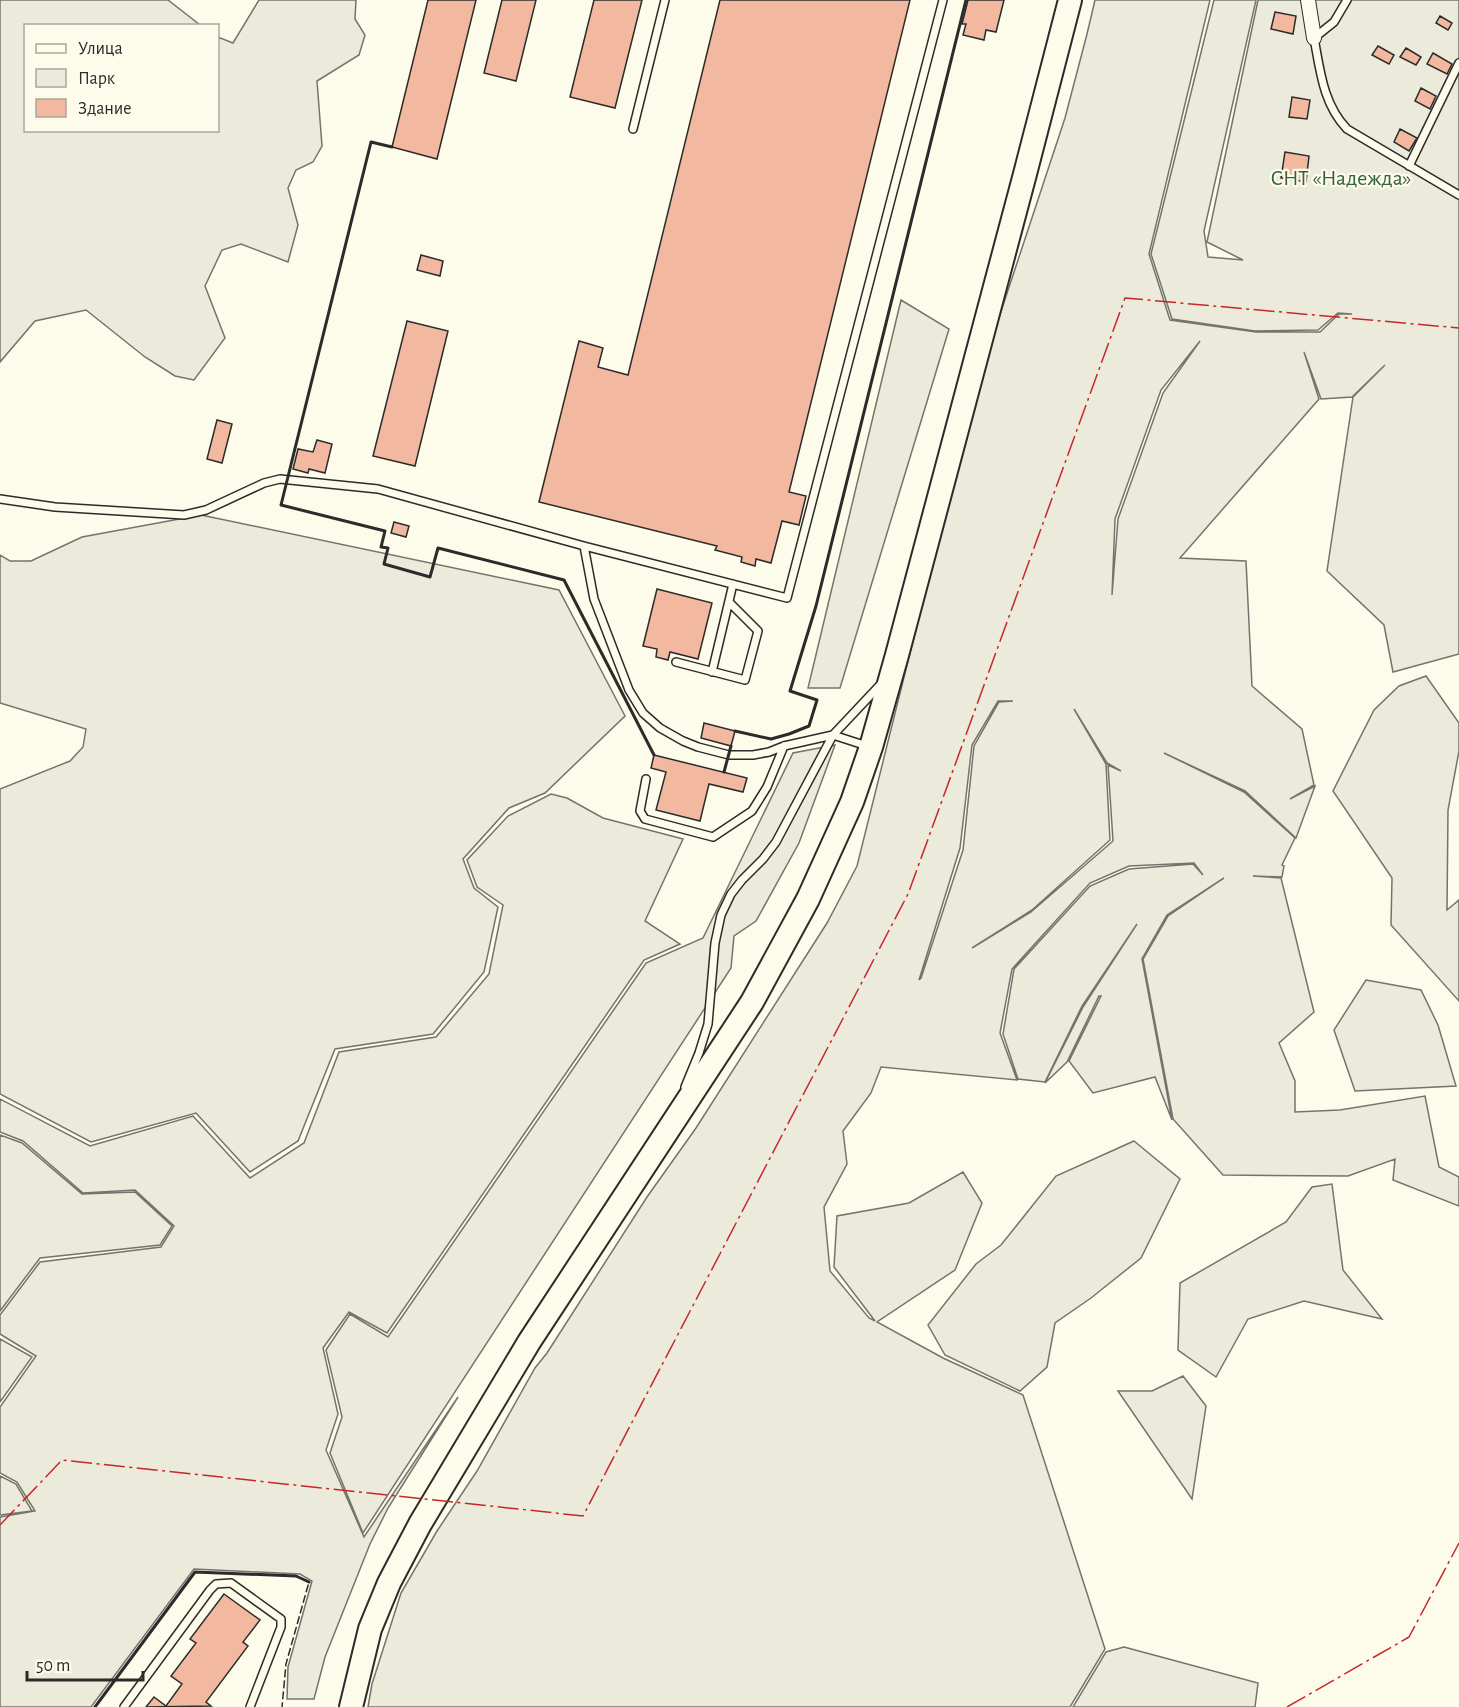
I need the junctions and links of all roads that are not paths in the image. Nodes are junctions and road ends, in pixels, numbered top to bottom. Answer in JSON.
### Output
{"nodes":[{"id":1,"x":665,"y":0,"type":"edge"},
{"id":2,"x":944,"y":0,"type":"edge"},
{"id":3,"x":1070,"y":0,"type":"edge"},
{"id":4,"x":1308,"y":0,"type":"edge"},
{"id":5,"x":1347,"y":0,"type":"edge"},
{"id":6,"x":1314,"y":38,"type":"junction"},
{"id":7,"x":1459,"y":63,"type":"edge"},
{"id":8,"x":633,"y":129,"type":"dead end"},
{"id":9,"x":1409,"y":166,"type":"junction"},
{"id":10,"x":1459,"y":195,"type":"edge"},
{"id":11,"x":0,"y":499,"type":"edge"},
{"id":12,"x":584,"y":546,"type":"junction"},
{"id":13,"x":733,"y":584,"type":"junction"},
{"id":14,"x":729,"y":602,"type":"junction"},
{"id":15,"x":676,"y":662,"type":"dead end"},
{"id":16,"x":892,"y":671,"type":"junction"},
{"id":17,"x":712,"y":672,"type":"junction"},
{"id":18,"x":833,"y":735,"type":"junction"},
{"id":19,"x":784,"y":746,"type":"junction"},
{"id":20,"x":871,"y":747,"type":"junction"},
{"id":21,"x":646,"y":779,"type":"dead end"},
{"id":22,"x":667,"y":1131,"type":"junction"},
{"id":23,"x":249,"y":1706,"type":"edge"},
{"id":24,"x":124,"y":1707,"type":"edge"},
{"id":25,"x":259,"y":1707,"type":"edge"},
{"id":26,"x":351,"y":1707,"type":"edge"}],
"edges":[{"from":1,"to":8,"type":"lane"},
{"from":2,"to":13,"type":"lane"},
{"from":3,"to":16,"type":"main road"},
{"from":4,"to":6,"type":"street"},
{"from":5,"to":6,"type":"lane"},
{"from":6,"to":9,"type":"lane"},
{"from":7,"to":9,"type":"lane"},
{"from":9,"to":10,"type":"lane"},
{"from":11,"to":12,"type":"lane"},
{"from":12,"to":13,"type":"lane"},
{"from":12,"to":19,"type":"lane"},
{"from":13,"to":14,"type":"lane"},
{"from":14,"to":17,"type":"lane"},
{"from":14,"to":17,"type":"lane"},
{"from":15,"to":17,"type":"lane"},
{"from":16,"to":18,"type":"lane"},
{"from":16,"to":20,"type":"main road"},
{"from":18,"to":19,"type":"lane"},
{"from":18,"to":20,"type":"lane"},
{"from":18,"to":22,"type":"lane"},
{"from":19,"to":21,"type":"lane"},
{"from":20,"to":22,"type":"main road"},
{"from":22,"to":26,"type":"main road"},
{"from":23,"to":24,"type":"lane"},
{"from":23,"to":25,"type":"lane"}]}
